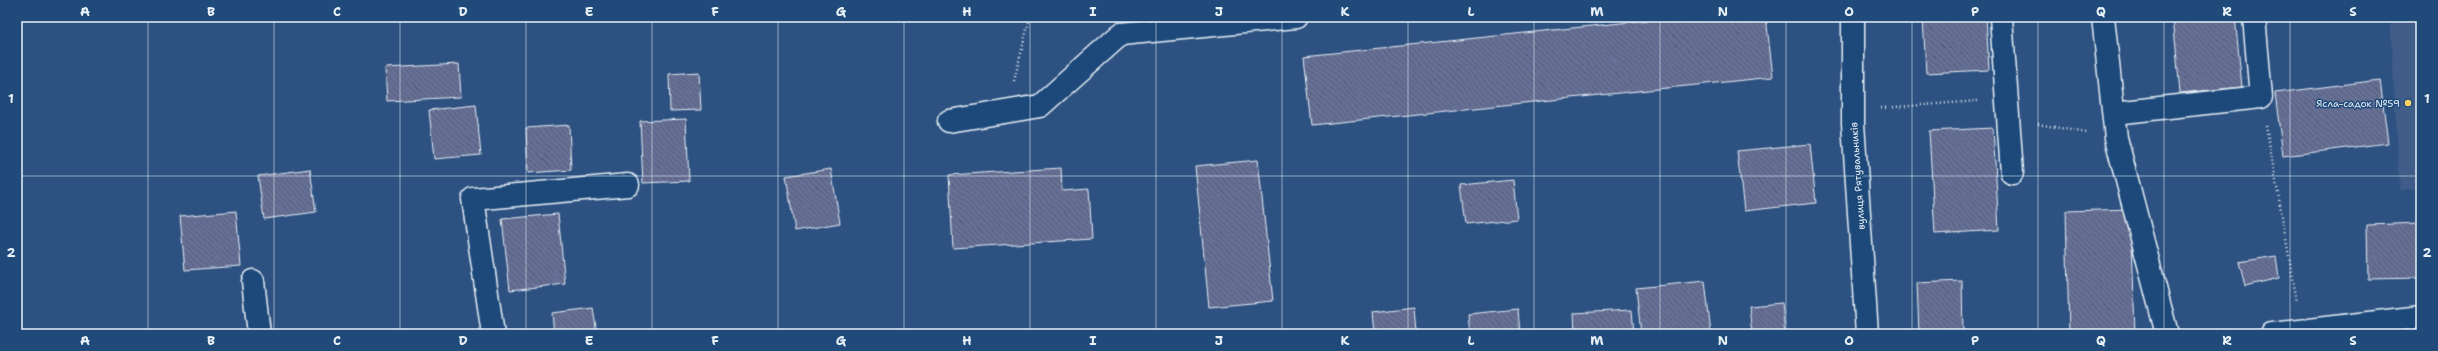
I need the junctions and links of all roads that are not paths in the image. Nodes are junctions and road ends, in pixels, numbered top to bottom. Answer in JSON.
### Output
{"nodes":[{"id":1,"x":1296,"y":17,"type":"edge"},
{"id":2,"x":1853,"y":17,"type":"edge"},
{"id":3,"x":2001,"y":17,"type":"edge"},
{"id":4,"x":2103,"y":17,"type":"edge"},
{"id":5,"x":2254,"y":17,"type":"edge"},
{"id":6,"x":2114,"y":113,"type":"junction"},
{"id":7,"x":949,"y":121,"type":"dead end"},
{"id":8,"x":2012,"y":173,"type":"dead end"},
{"id":9,"x":628,"y":185,"type":"dead end"},
{"id":10,"x":253,"y":281,"type":"dead end"},
{"id":11,"x":2421,"y":317,"type":"edge"},
{"id":12,"x":259,"y":334,"type":"edge"},
{"id":13,"x":493,"y":334,"type":"edge"},
{"id":14,"x":1867,"y":334,"type":"edge"},
{"id":15,"x":2167,"y":334,"type":"edge"},
{"id":16,"x":2272,"y":334,"type":"edge"}],
"edges":[{"from":1,"to":7,"type":"street"},
{"from":2,"to":14,"type":"street","name":"вулиця Рятувальників"},
{"from":3,"to":8,"type":"street"},
{"from":4,"to":6,"type":"street"},
{"from":5,"to":6,"type":"street"},
{"from":6,"to":15,"type":"street"},
{"from":9,"to":13,"type":"street"},
{"from":10,"to":12,"type":"street"},
{"from":11,"to":16,"type":"street"}]}
